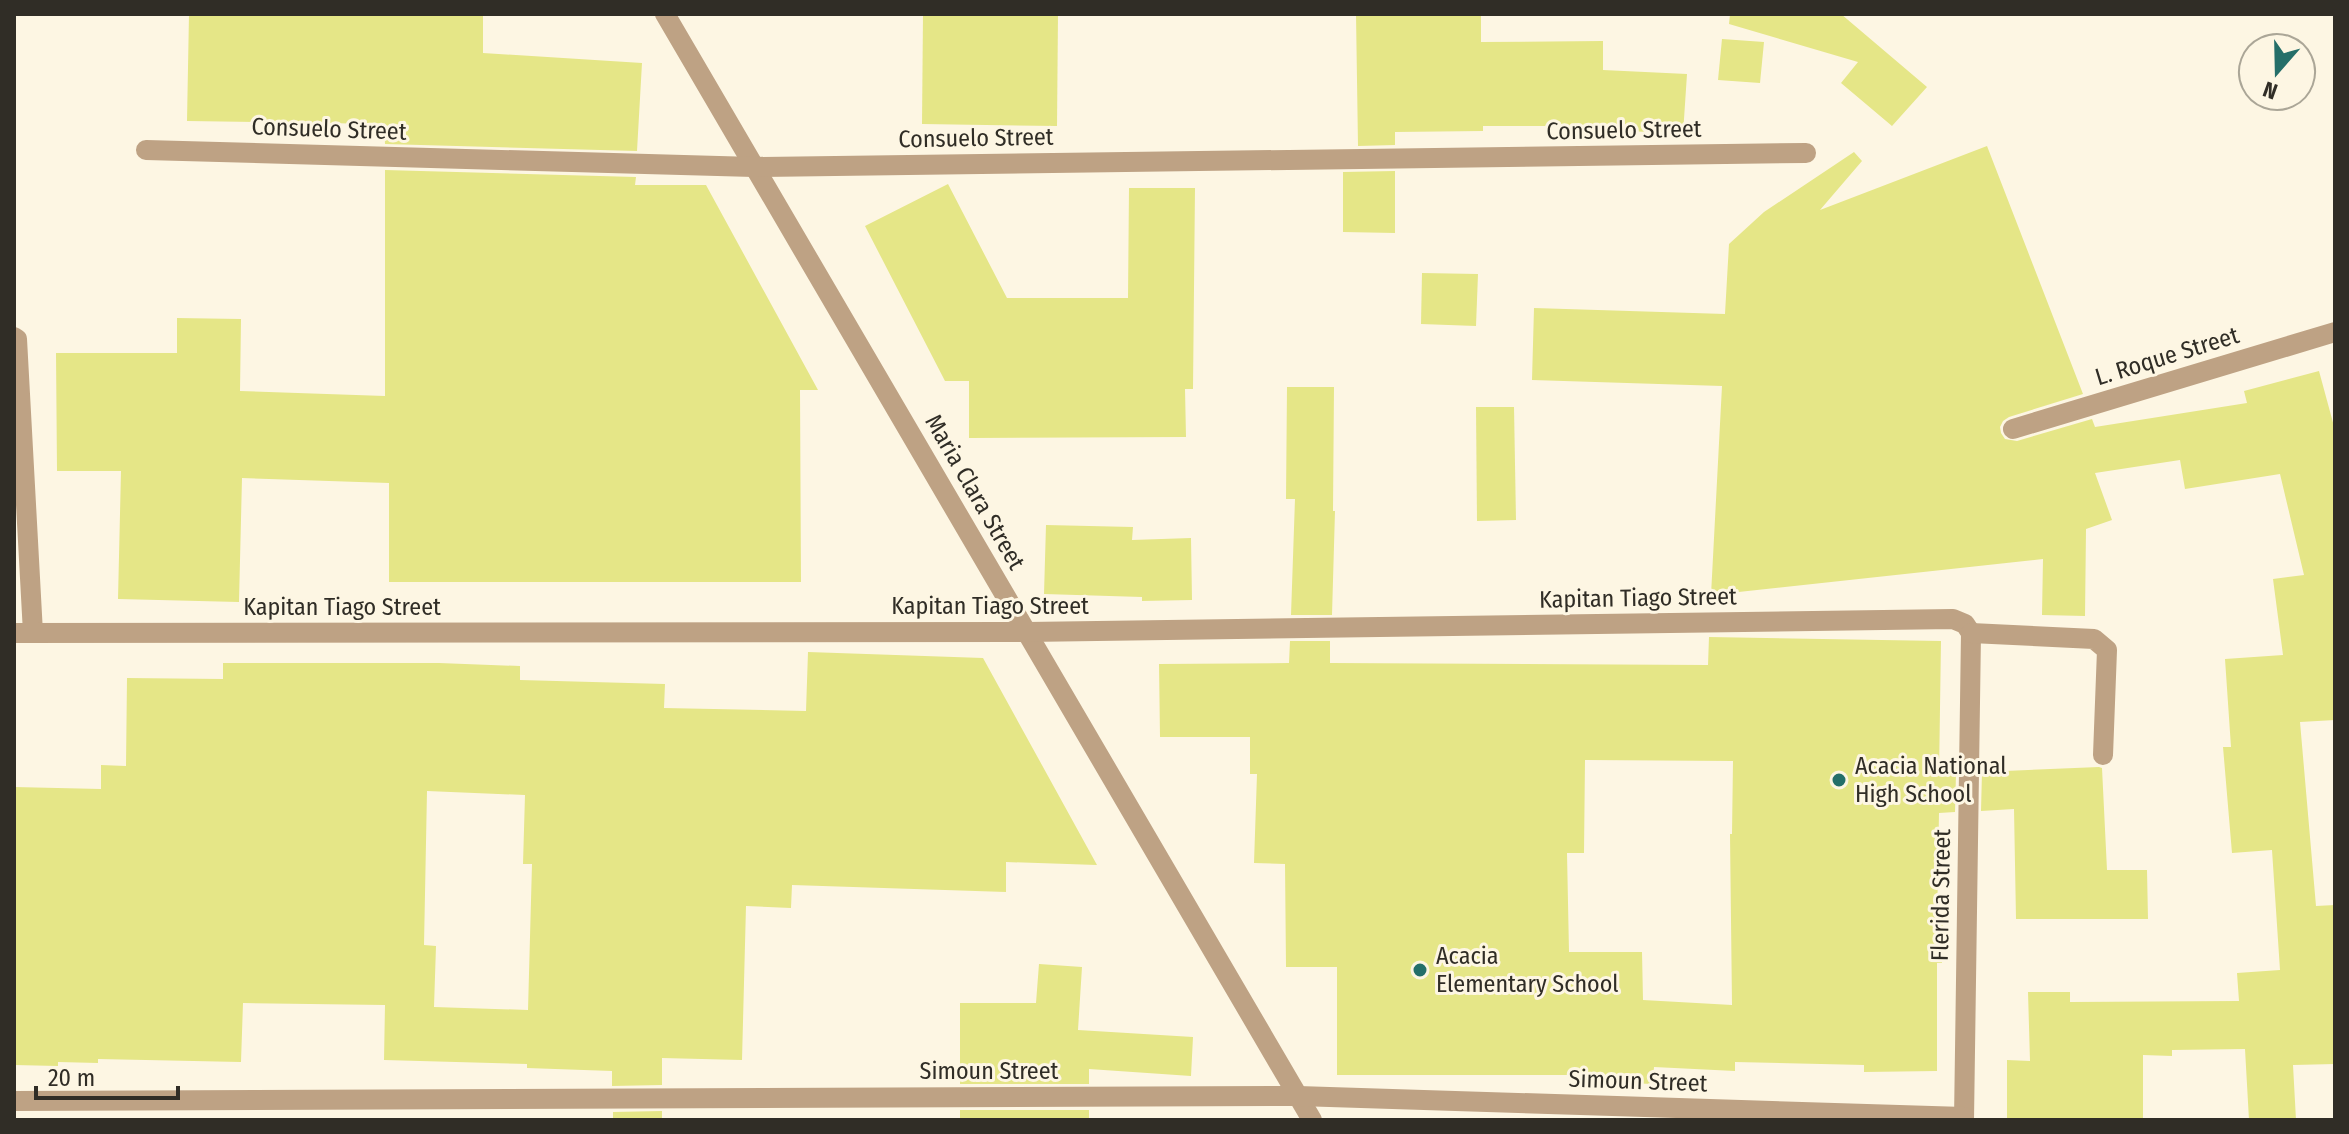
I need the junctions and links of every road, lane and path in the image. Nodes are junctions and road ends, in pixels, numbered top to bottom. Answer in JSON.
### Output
{"nodes":[{"id":1,"x":665,"y":14,"type":"edge"},
{"id":2,"x":146,"y":150,"type":"dead end"},
{"id":3,"x":1806,"y":153,"type":"dead end"},
{"id":4,"x":754,"y":167,"type":"junction"},
{"id":5,"x":2335,"y":332,"type":"edge"},
{"id":6,"x":14,"y":337,"type":"edge"},
{"id":7,"x":2013,"y":429,"type":"dead end"},
{"id":8,"x":18,"y":433,"type":"edge"},
{"id":9,"x":1968,"y":628,"type":"junction"},
{"id":10,"x":1027,"y":632,"type":"junction"},
{"id":11,"x":24,"y":633,"type":"edge"},
{"id":12,"x":2103,"y":755,"type":"dead end"},
{"id":13,"x":1298,"y":1096,"type":"junction"},
{"id":14,"x":14,"y":1101,"type":"edge"},
{"id":15,"x":1964,"y":1119,"type":"edge"},
{"id":16,"x":1312,"y":1120,"type":"edge"}],
"edges":[{"from":1,"to":4,"type":"street","name":"Maria Clara Street"},
{"from":2,"to":4,"type":"street","name":"Consuelo Street"},
{"from":3,"to":4,"type":"street","name":"Consuelo Street"},
{"from":4,"to":10,"type":"street","name":"Maria Clara Street"},
{"from":5,"to":7,"type":"street","name":"L. Roque Street"},
{"from":6,"to":8,"type":"street"},
{"from":8,"to":11,"type":"street"},
{"from":9,"to":10,"type":"street","name":"Kapitan Tiago Street"},
{"from":9,"to":12,"type":"street","name":"Kapitan Tiago Street"},
{"from":9,"to":15,"type":"street","name":"Flerida Street"},
{"from":10,"to":11,"type":"street","name":"Kapitan Tiago Street"},
{"from":10,"to":13,"type":"street","name":"Maria Clara Street"},
{"from":13,"to":14,"type":"street","name":"Simoun Street"},
{"from":13,"to":15,"type":"street","name":"Simoun Street"},
{"from":13,"to":16,"type":"street","name":"Maria Clara Street"}]}
